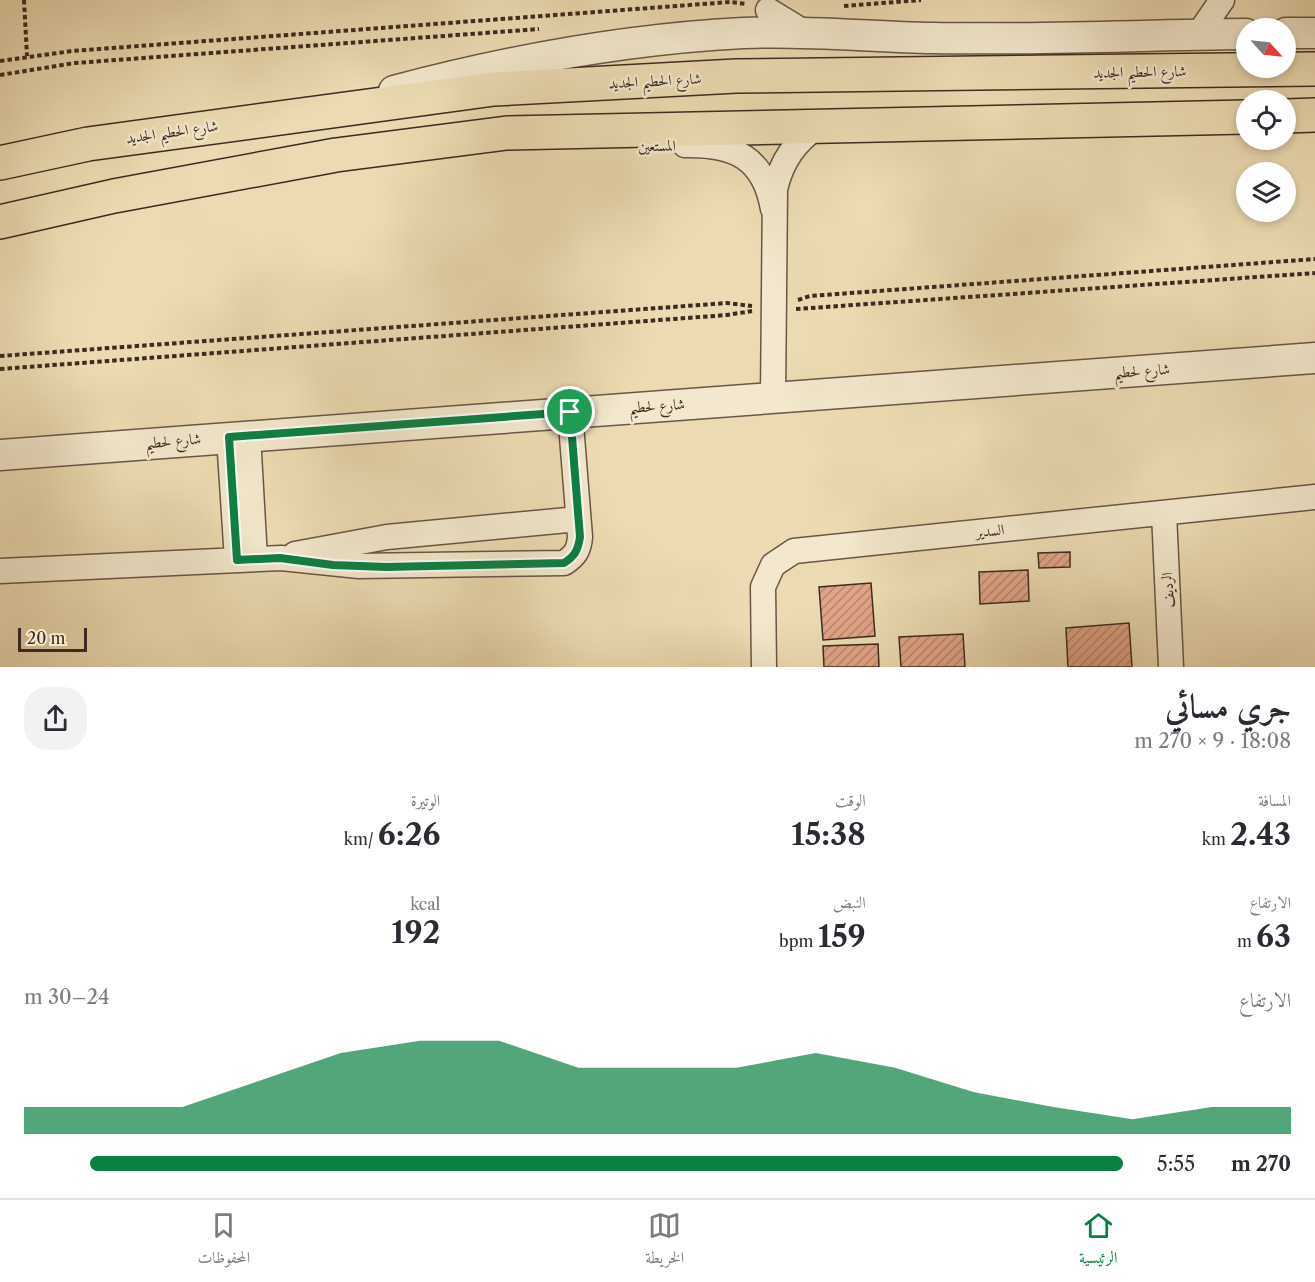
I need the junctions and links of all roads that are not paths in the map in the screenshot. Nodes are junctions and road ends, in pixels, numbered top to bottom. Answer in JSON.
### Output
{"nodes":[{"id":1,"x":1223,"y":0,"type":"edge"},
{"id":2,"x":756,"y":12,"type":"edge"},
{"id":3,"x":1237,"y":18,"type":"edge"},
{"id":4,"x":1296,"y":33,"type":"edge"},
{"id":5,"x":1315,"y":33,"type":"edge"},
{"id":6,"x":1236,"y":34,"type":"edge"},
{"id":7,"x":1198,"y":35,"type":"junction"},
{"id":8,"x":1315,"y":69,"type":"edge"},
{"id":9,"x":317,"y":111,"type":"junction"},
{"id":10,"x":1315,"y":115,"type":"edge"},
{"id":11,"x":1296,"y":116,"type":"edge"},
{"id":12,"x":1236,"y":117,"type":"edge"},
{"id":13,"x":819,"y":124,"type":"junction"},
{"id":14,"x":507,"y":133,"type":"junction"},
{"id":15,"x":0,"y":163,"type":"edge"},
{"id":16,"x":773,"y":209,"type":"junction"},
{"id":17,"x":0,"y":222,"type":"edge"},
{"id":18,"x":1315,"y":358,"type":"edge"},
{"id":19,"x":773,"y":398,"type":"junction"},
{"id":20,"x":570,"y":412,"type":"junction"},
{"id":21,"x":238,"y":436,"type":"junction"},
{"id":22,"x":0,"y":455,"type":"edge"},
{"id":23,"x":1315,"y":497,"type":"edge"},
{"id":24,"x":1164,"y":513,"type":"junction"},
{"id":25,"x":578,"y":519,"type":"junction"},
{"id":26,"x":280,"y":558,"type":"junction"},
{"id":27,"x":246,"y":559,"type":"junction"},
{"id":28,"x":0,"y":571,"type":"edge"},
{"id":29,"x":764,"y":667,"type":"edge"},
{"id":30,"x":1171,"y":667,"type":"edge"}],
"edges":[{"from":1,"to":3,"type":"street"},
{"from":1,"to":7,"type":"street"},
{"from":2,"to":7,"type":"street"},
{"from":2,"to":9,"type":"street"},
{"from":4,"to":5,"type":"street"},
{"from":6,"to":7,"type":"street"},
{"from":8,"to":9,"type":"main road","name":"شارع الحطيم الجديد"},
{"from":9,"to":15,"type":"main road","name":"شارع الحطيم الجديد"},
{"from":10,"to":11,"type":"main road"},
{"from":12,"to":13,"type":"main road"},
{"from":13,"to":14,"type":"main road"},
{"from":13,"to":16,"type":"street","name":"المستعين"},
{"from":14,"to":16,"type":"street","name":"المستعين"},
{"from":14,"to":17,"type":"main road"},
{"from":16,"to":19,"type":"street","name":"المستعين"},
{"from":18,"to":19,"type":"street","name":"شارع لحطيم"},
{"from":19,"to":20,"type":"street","name":"شارع لحطيم"},
{"from":20,"to":21,"type":"street","name":"شارع لحطيم"},
{"from":20,"to":25,"type":"street"},
{"from":21,"to":22,"type":"street","name":"شارع لحطيم"},
{"from":21,"to":27,"type":"street"},
{"from":23,"to":24,"type":"street","name":"السدير"},
{"from":24,"to":29,"type":"street","name":"السدير"},
{"from":24,"to":30,"type":"street","name":"الرديف"},
{"from":25,"to":26,"type":"street"},
{"from":25,"to":26,"type":"street"},
{"from":26,"to":27,"type":"street"},
{"from":27,"to":28,"type":"street"}]}
